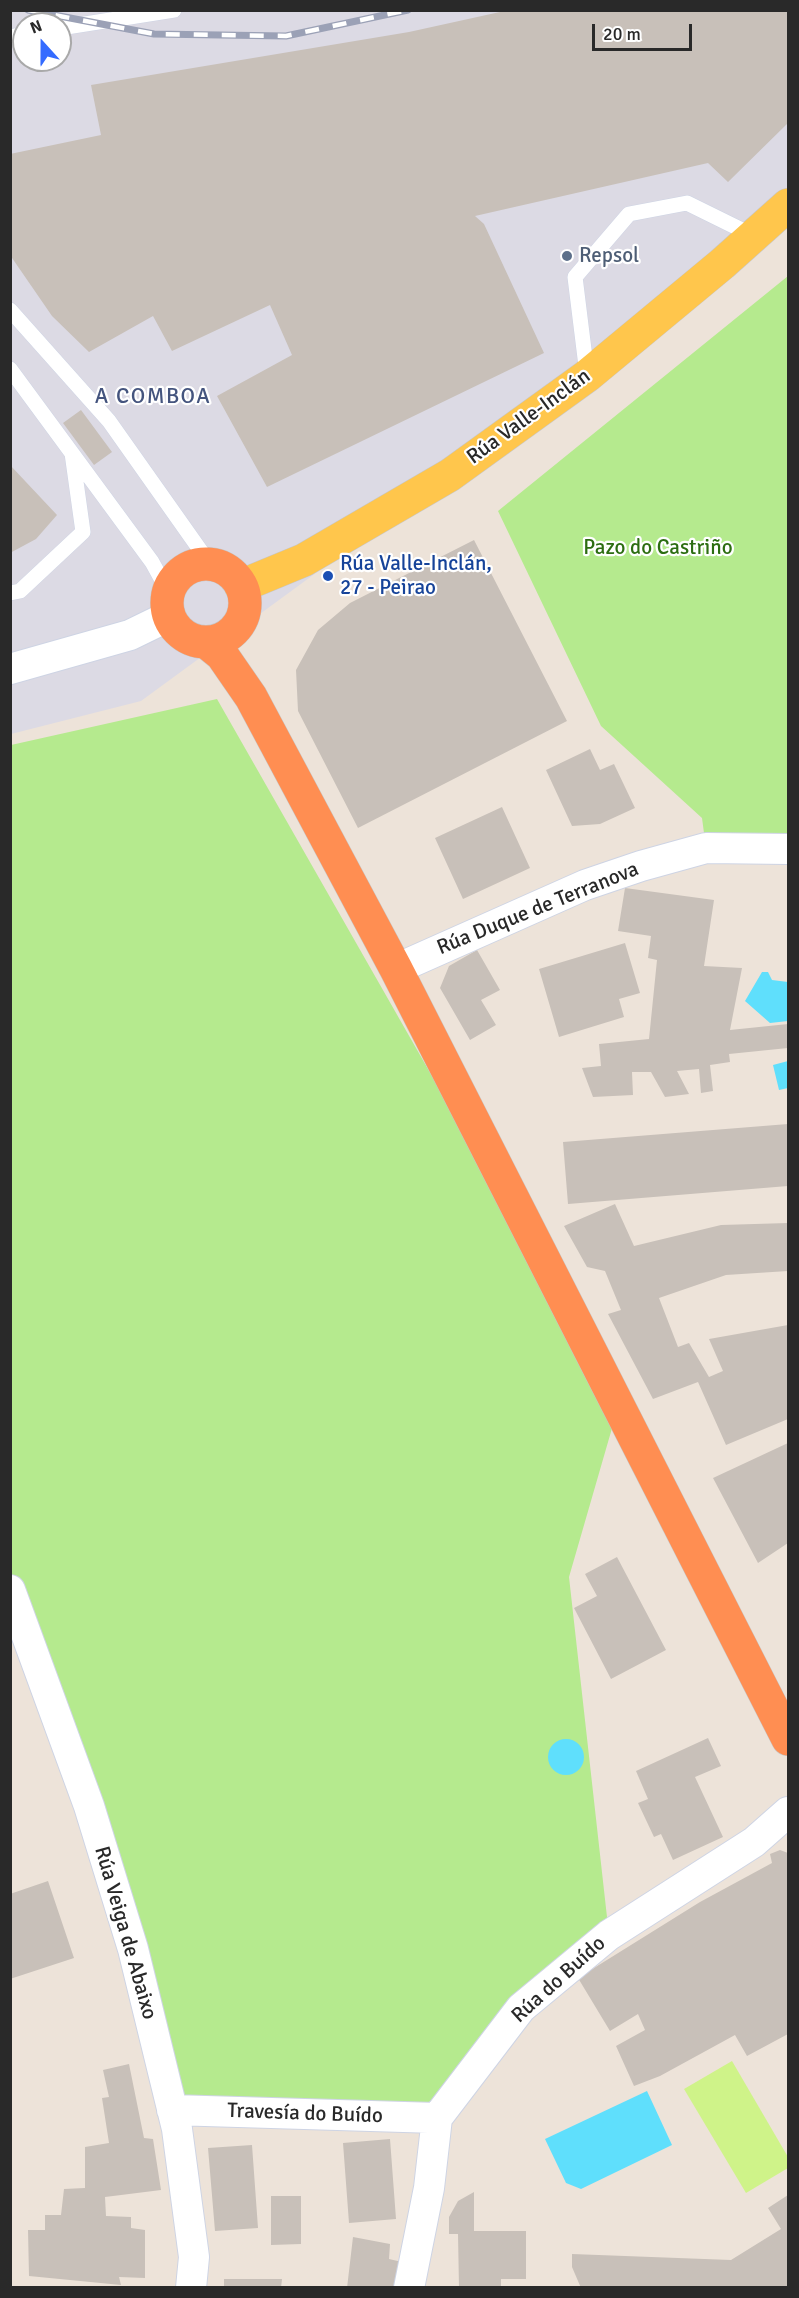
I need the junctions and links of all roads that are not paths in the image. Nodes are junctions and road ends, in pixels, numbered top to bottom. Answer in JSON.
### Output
{"nodes":[{"id":1,"x":174,"y":10,"type":"edge"},
{"id":2,"x":72,"y":26,"type":"edge"},
{"id":3,"x":789,"y":205,"type":"edge"},
{"id":4,"x":754,"y":236,"type":"junction"},
{"id":5,"x":10,"y":310,"type":"edge"},
{"id":6,"x":10,"y":369,"type":"edge"},
{"id":7,"x":587,"y":376,"type":"junction"},
{"id":8,"x":71,"y":450,"type":"junction"},
{"id":9,"x":210,"y":564,"type":"junction"},
{"id":10,"x":241,"y":586,"type":"junction"},
{"id":11,"x":10,"y":593,"type":"edge"},
{"id":12,"x":169,"y":604,"type":"junction"},
{"id":13,"x":241,"y":620,"type":"junction"},
{"id":14,"x":206,"y":642,"type":"junction"},
{"id":15,"x":10,"y":669,"type":"edge"},
{"id":16,"x":264,"y":722,"type":"junction"},
{"id":17,"x":789,"y":849,"type":"edge"},
{"id":18,"x":396,"y":969,"type":"junction"},
{"id":19,"x":10,"y":1590,"type":"edge"},
{"id":20,"x":789,"y":1739,"type":"edge"},
{"id":21,"x":789,"y":1812,"type":"edge"},
{"id":22,"x":172,"y":2110,"type":"junction"},
{"id":23,"x":437,"y":2118,"type":"junction"},
{"id":24,"x":191,"y":2288,"type":"edge"},
{"id":25,"x":409,"y":2288,"type":"edge"}],
"edges":[{"from":1,"to":2,"type":"lane"},
{"from":3,"to":4,"type":"main road","name":"Rúa Valle-Inclán"},
{"from":4,"to":7,"type":"main road","name":"Rúa Valle-Inclán"},
{"from":4,"to":7,"type":"lane"},
{"from":5,"to":9,"type":"lane"},
{"from":6,"to":8,"type":"lane"},
{"from":7,"to":10,"type":"main road","name":"Rúa Valle-Inclán"},
{"from":8,"to":11,"type":"lane"},
{"from":8,"to":12,"type":"lane"},
{"from":9,"to":10,"type":"highway"},
{"from":9,"to":12,"type":"highway"},
{"from":10,"to":13,"type":"highway"},
{"from":12,"to":14,"type":"highway"},
{"from":12,"to":15,"type":"street"},
{"from":13,"to":14,"type":"highway"},
{"from":13,"to":16,"type":"highway"},
{"from":14,"to":16,"type":"highway"},
{"from":16,"to":18,"type":"highway"},
{"from":17,"to":18,"type":"street","name":"Rúa Duque de Terranova"},
{"from":18,"to":20,"type":"highway"},
{"from":19,"to":22,"type":"street","name":"Rúa Veiga de Abaixo"},
{"from":21,"to":23,"type":"street","name":"Rúa do Buído"},
{"from":22,"to":23,"type":"street","name":"Travesía do Buído"},
{"from":22,"to":24,"type":"street","name":"Rúa Veiga de Abaixo"},
{"from":23,"to":25,"type":"street"}]}
